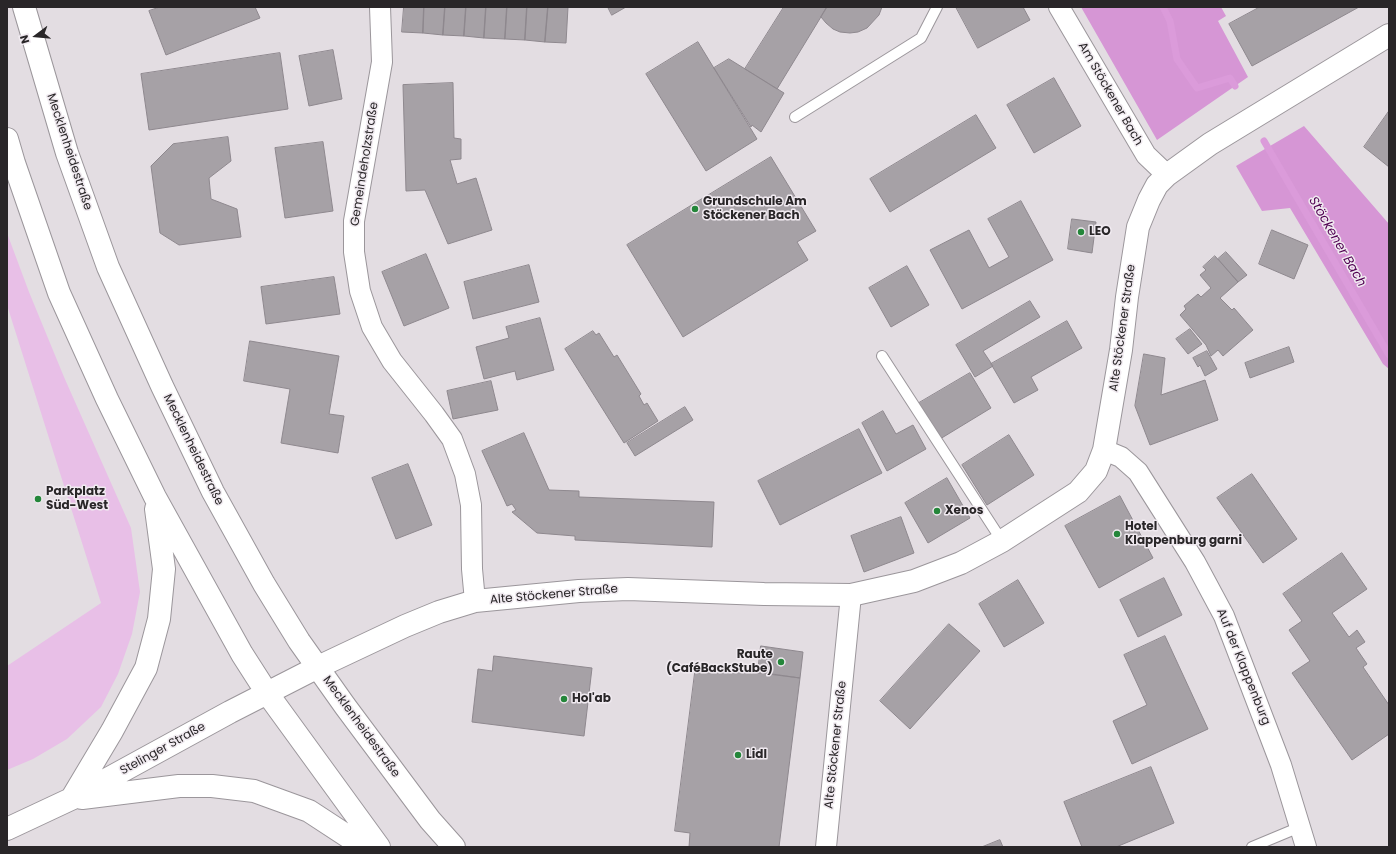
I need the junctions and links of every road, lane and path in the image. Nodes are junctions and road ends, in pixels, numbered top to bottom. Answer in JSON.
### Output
{"nodes":[{"id":1,"x":24,"y":7,"type":"edge"},
{"id":2,"x":380,"y":7,"type":"edge"},
{"id":3,"x":937,"y":7,"type":"edge"},
{"id":4,"x":1059,"y":7,"type":"edge"},
{"id":5,"x":1389,"y":35,"type":"edge"},
{"id":6,"x":795,"y":117,"type":"dead end"},
{"id":7,"x":7,"y":139,"type":"edge"},
{"id":8,"x":1167,"y":175,"type":"junction"},
{"id":9,"x":882,"y":356,"type":"dead end"},
{"id":10,"x":1104,"y":450,"type":"junction"},
{"id":11,"x":155,"y":497,"type":"junction"},
{"id":12,"x":1002,"y":541,"type":"junction"},
{"id":13,"x":851,"y":595,"type":"junction"},
{"id":14,"x":475,"y":602,"type":"junction"},
{"id":15,"x":318,"y":667,"type":"junction"},
{"id":16,"x":267,"y":693,"type":"junction"},
{"id":17,"x":71,"y":799,"type":"junction"},
{"id":18,"x":1300,"y":827,"type":"junction"},
{"id":19,"x":7,"y":829,"type":"edge"},
{"id":20,"x":364,"y":847,"type":"edge"},
{"id":21,"x":379,"y":847,"type":"edge"},
{"id":22,"x":454,"y":847,"type":"edge"},
{"id":23,"x":826,"y":847,"type":"edge"},
{"id":24,"x":1252,"y":847,"type":"edge"},
{"id":25,"x":1306,"y":847,"type":"edge"}],
"edges":[{"from":1,"to":15,"type":"main road","name":"Mecklenheidestraße"},
{"from":2,"to":14,"type":"street","name":"Gemeindeholzstraße"},
{"from":3,"to":6,"type":"lane"},
{"from":4,"to":8,"type":"street","name":"Am Stöckener Bach"},
{"from":5,"to":8,"type":"main road","name":"Alte Stöckener Straße"},
{"from":7,"to":11,"type":"main road"},
{"from":8,"to":10,"type":"main road","name":"Alte Stöckener Straße"},
{"from":9,"to":12,"type":"lane"},
{"from":10,"to":12,"type":"main road","name":"Alte Stöckener Straße"},
{"from":10,"to":18,"type":"street","name":"Auf der Klappenburg"},
{"from":11,"to":16,"type":"main road"},
{"from":11,"to":17,"type":"main road"},
{"from":12,"to":13,"type":"main road","name":"Alte Stöckener Straße"},
{"from":13,"to":14,"type":"main road","name":"Alte Stöckener Straße"},
{"from":13,"to":23,"type":"street","name":"Alte Stöckener Straße"},
{"from":14,"to":15,"type":"main road","name":"Alte Stöckener Straße"},
{"from":15,"to":16,"type":"main road","name":"Stelinger Straße"},
{"from":15,"to":22,"type":"main road","name":"Mecklenheidestraße"},
{"from":16,"to":17,"type":"main road","name":"Stelinger Straße"},
{"from":16,"to":21,"type":"main road"},
{"from":17,"to":19,"type":"main road","name":"Stelinger Straße"},
{"from":17,"to":20,"type":"main road"},
{"from":18,"to":24,"type":"lane"},
{"from":18,"to":25,"type":"street","name":"Auf der Klappenburg"}]}
